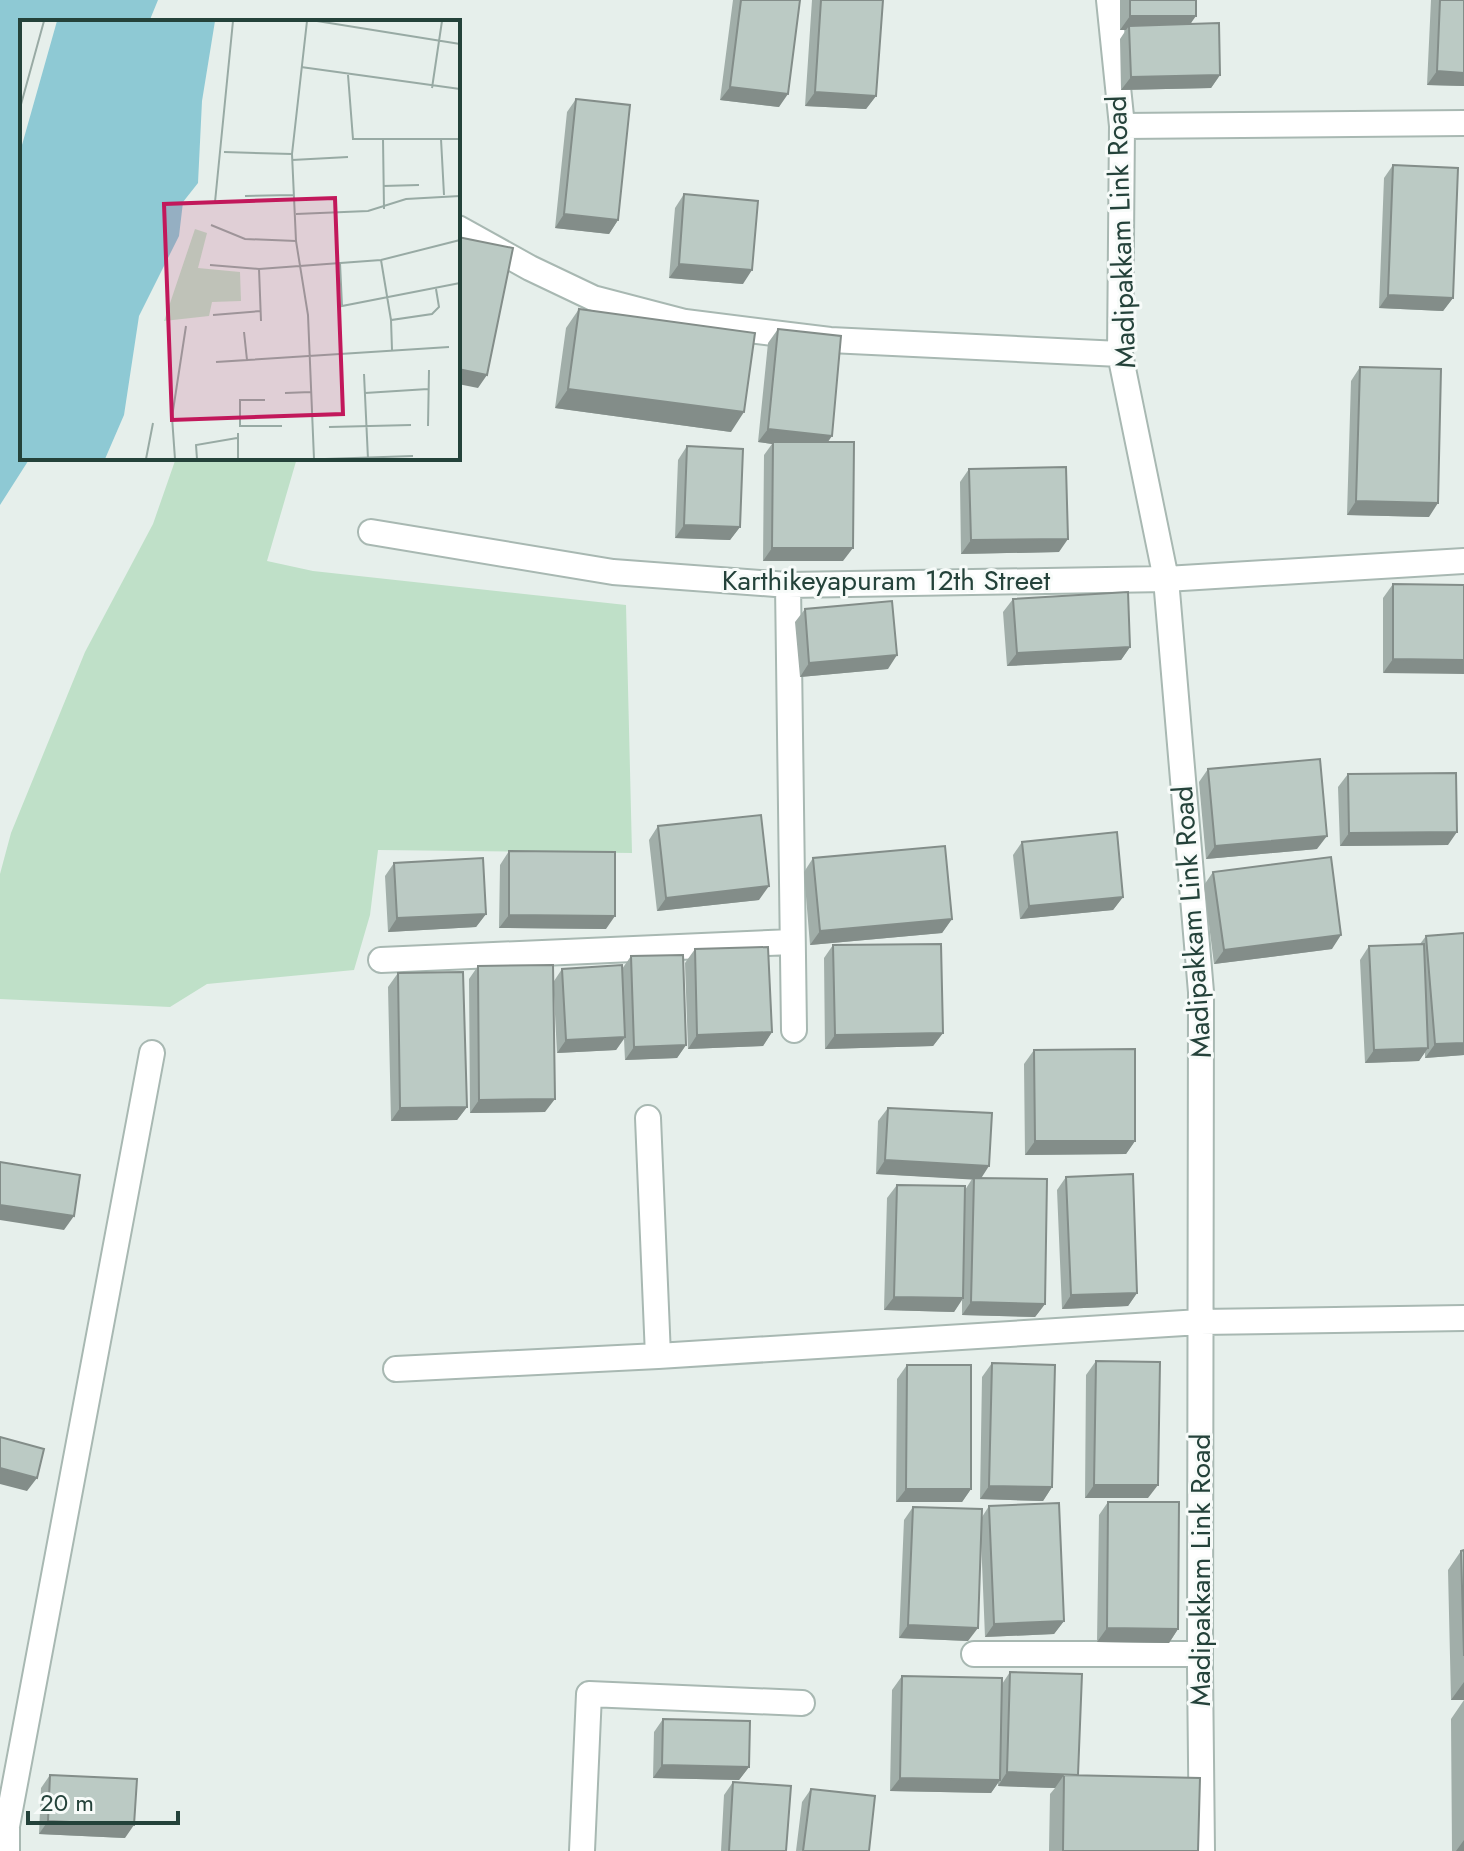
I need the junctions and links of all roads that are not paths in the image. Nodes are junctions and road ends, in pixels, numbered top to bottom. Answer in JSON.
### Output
{"nodes":[{"id":1,"x":1109,"y":0,"type":"edge"},
{"id":2,"x":1464,"y":123,"type":"edge"},
{"id":3,"x":1122,"y":126,"type":"junction"},
{"id":4,"x":460,"y":229,"type":"edge"},
{"id":5,"x":1120,"y":354,"type":"junction"},
{"id":6,"x":371,"y":532,"type":"dead end"},
{"id":7,"x":1464,"y":561,"type":"edge"},
{"id":8,"x":1166,"y":579,"type":"junction"},
{"id":9,"x":788,"y":585,"type":"junction"},
{"id":10,"x":792,"y":942,"type":"junction"},
{"id":11,"x":381,"y":960,"type":"dead end"},
{"id":12,"x":794,"y":1030,"type":"dead end"},
{"id":13,"x":152,"y":1053,"type":"dead end"},
{"id":14,"x":648,"y":1118,"type":"dead end"},
{"id":15,"x":1464,"y":1318,"type":"edge"},
{"id":16,"x":1200,"y":1322,"type":"junction"},
{"id":17,"x":658,"y":1356,"type":"junction"},
{"id":18,"x":396,"y":1369,"type":"dead end"},
{"id":19,"x":974,"y":1654,"type":"edge"},
{"id":20,"x":1200,"y":1654,"type":"junction"},
{"id":21,"x":802,"y":1703,"type":"dead end"},
{"id":22,"x":7,"y":1851,"type":"edge"},
{"id":23,"x":582,"y":1851,"type":"edge"},
{"id":24,"x":1202,"y":1851,"type":"edge"}],
"edges":[{"from":1,"to":3,"type":"street","name":"Madipakkam Link Road"},
{"from":2,"to":3,"type":"street"},
{"from":3,"to":5,"type":"street","name":"Madipakkam Link Road"},
{"from":4,"to":5,"type":"street"},
{"from":5,"to":8,"type":"street","name":"Madipakkam Link Road"},
{"from":6,"to":9,"type":"street","name":"Karthikeyapuram 12th Street"},
{"from":7,"to":8,"type":"street","name":"Karthikeyapuram 12th Street"},
{"from":8,"to":9,"type":"street","name":"Karthikeyapuram 12th Street"},
{"from":8,"to":16,"type":"street","name":"Madipakkam Link Road"},
{"from":9,"to":10,"type":"street"},
{"from":10,"to":11,"type":"street"},
{"from":10,"to":12,"type":"street"},
{"from":13,"to":22,"type":"street"},
{"from":14,"to":17,"type":"street"},
{"from":15,"to":16,"type":"street"},
{"from":16,"to":17,"type":"street"},
{"from":16,"to":20,"type":"street","name":"Madipakkam Link Road"},
{"from":17,"to":18,"type":"street"},
{"from":19,"to":20,"type":"street"},
{"from":20,"to":24,"type":"street","name":"Madipakkam Link Road"},
{"from":21,"to":23,"type":"street"}]}
